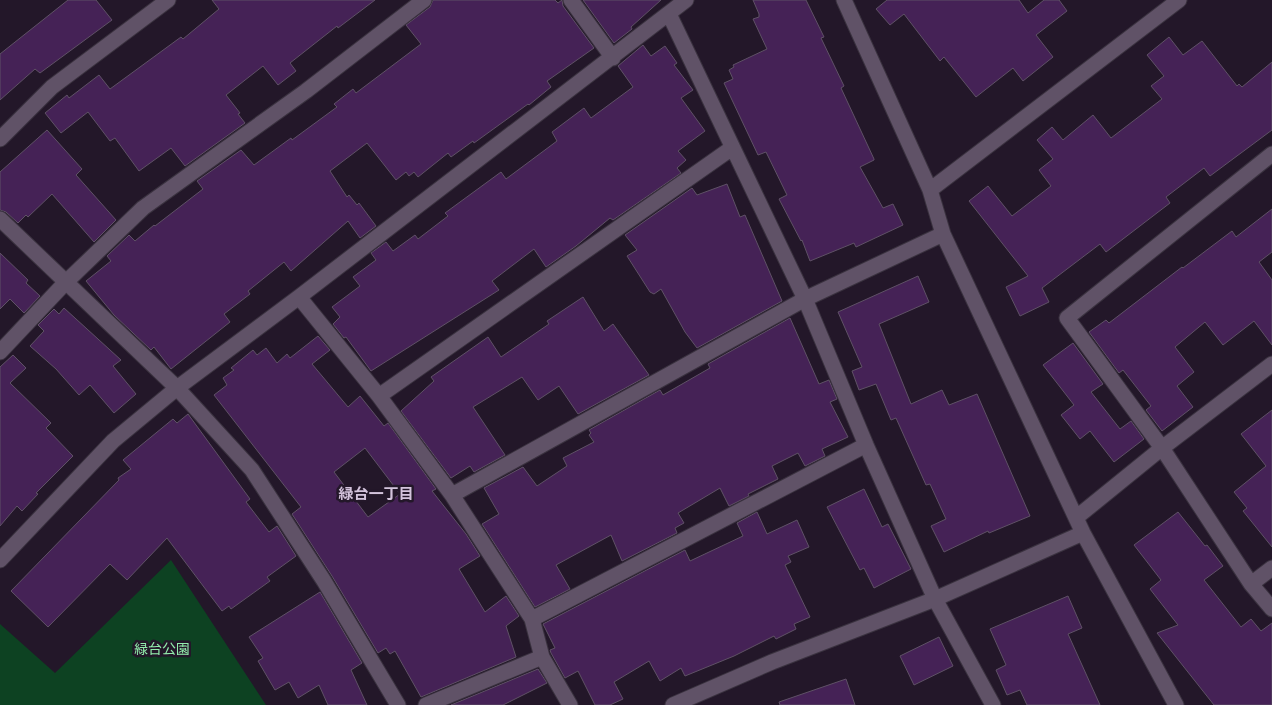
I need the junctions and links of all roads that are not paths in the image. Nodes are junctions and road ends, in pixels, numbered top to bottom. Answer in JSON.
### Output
{"nodes":[{"id":1,"x":168,"y":0,"type":"edge"},
{"id":2,"x":424,"y":0,"type":"edge"},
{"id":3,"x":571,"y":0,"type":"edge"},
{"id":4,"x":686,"y":0,"type":"edge"},
{"id":5,"x":844,"y":0,"type":"edge"},
{"id":6,"x":1179,"y":0,"type":"edge"},
{"id":7,"x":669,"y":14,"type":"junction"},
{"id":8,"x":613,"y":58,"type":"junction"},
{"id":9,"x":0,"y":139,"type":"edge"},
{"id":10,"x":732,"y":148,"type":"junction"},
{"id":11,"x":1272,"y":154,"type":"edge"},
{"id":12,"x":930,"y":190,"type":"junction"},
{"id":13,"x":0,"y":219,"type":"edge"},
{"id":14,"x":943,"y":234,"type":"junction"},
{"id":15,"x":65,"y":283,"type":"junction"},
{"id":16,"x":299,"y":297,"type":"junction"},
{"id":17,"x":804,"y":299,"type":"junction"},
{"id":18,"x":0,"y":352,"type":"edge"},
{"id":19,"x":1272,"y":364,"type":"edge"},
{"id":20,"x":177,"y":388,"type":"junction"},
{"id":21,"x":379,"y":396,"type":"junction"},
{"id":22,"x":866,"y":445,"type":"junction"},
{"id":23,"x":1162,"y":448,"type":"junction"},
{"id":24,"x":452,"y":495,"type":"junction"},
{"id":25,"x":1077,"y":518,"type":"junction"},
{"id":26,"x":1083,"y":533,"type":"junction"},
{"id":27,"x":0,"y":560,"type":"edge"},
{"id":28,"x":1272,"y":568,"type":"edge"},
{"id":29,"x":1251,"y":584,"type":"junction"},
{"id":30,"x":935,"y":599,"type":"junction"},
{"id":31,"x":1272,"y":609,"type":"edge"},
{"id":32,"x":532,"y":619,"type":"junction"},
{"id":33,"x":542,"y":657,"type":"junction"},
{"id":34,"x":398,"y":705,"type":"edge"},
{"id":35,"x":426,"y":705,"type":"edge"},
{"id":36,"x":570,"y":705,"type":"edge"},
{"id":37,"x":673,"y":705,"type":"edge"},
{"id":38,"x":993,"y":705,"type":"edge"},
{"id":39,"x":1176,"y":705,"type":"edge"}],
"edges":[{"from":1,"to":9,"type":"street"},
{"from":2,"to":15,"type":"street"},
{"from":3,"to":8,"type":"street"},
{"from":4,"to":7,"type":"street"},
{"from":5,"to":12,"type":"street"},
{"from":6,"to":12,"type":"street"},
{"from":7,"to":8,"type":"street"},
{"from":7,"to":10,"type":"street"},
{"from":8,"to":16,"type":"street"},
{"from":10,"to":17,"type":"street"},
{"from":10,"to":21,"type":"street"},
{"from":11,"to":23,"type":"street"},
{"from":12,"to":14,"type":"street"},
{"from":13,"to":15,"type":"street"},
{"from":14,"to":17,"type":"street"},
{"from":14,"to":25,"type":"street"},
{"from":15,"to":18,"type":"street"},
{"from":15,"to":20,"type":"street"},
{"from":16,"to":20,"type":"street"},
{"from":16,"to":21,"type":"street"},
{"from":17,"to":22,"type":"street"},
{"from":17,"to":24,"type":"street"},
{"from":19,"to":23,"type":"street"},
{"from":20,"to":27,"type":"street"},
{"from":20,"to":34,"type":"street"},
{"from":21,"to":24,"type":"street"},
{"from":22,"to":30,"type":"street"},
{"from":22,"to":32,"type":"street"},
{"from":23,"to":25,"type":"street"},
{"from":23,"to":29,"type":"street"},
{"from":24,"to":32,"type":"street"},
{"from":25,"to":26,"type":"street"},
{"from":26,"to":30,"type":"street"},
{"from":26,"to":39,"type":"street"},
{"from":28,"to":29,"type":"street"},
{"from":29,"to":31,"type":"street"},
{"from":30,"to":37,"type":"street"},
{"from":30,"to":38,"type":"street"},
{"from":32,"to":33,"type":"street"},
{"from":33,"to":35,"type":"street"},
{"from":33,"to":36,"type":"street"}]}
